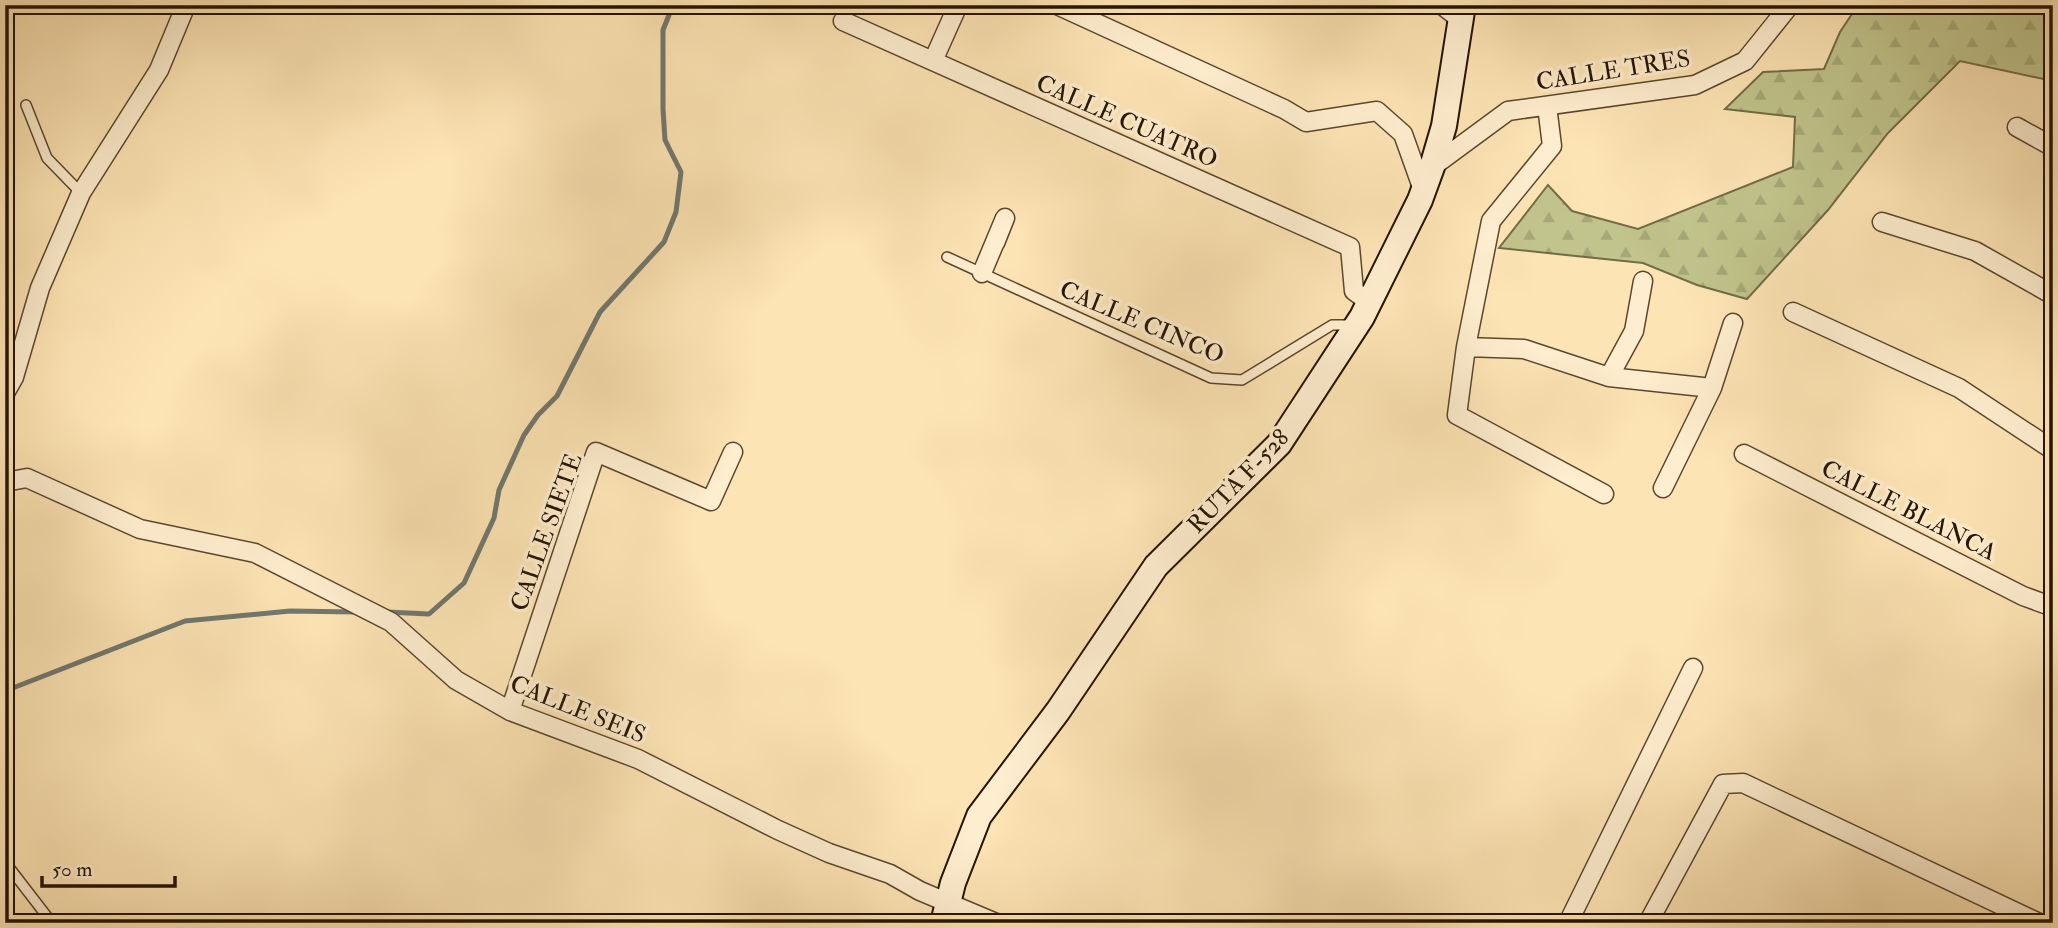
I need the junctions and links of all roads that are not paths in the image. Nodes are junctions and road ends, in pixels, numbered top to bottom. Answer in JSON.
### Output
{"nodes":[{"id":1,"x":186,"y":5,"type":"edge"},
{"id":2,"x":958,"y":5,"type":"edge"},
{"id":3,"x":1057,"y":5,"type":"edge"},
{"id":4,"x":1790,"y":5,"type":"edge"},
{"id":5,"x":1455,"y":10,"type":"edge"},
{"id":6,"x":843,"y":22,"type":"dead end"},
{"id":7,"x":933,"y":61,"type":"junction"},
{"id":8,"x":26,"y":104,"type":"dead end"},
{"id":9,"x":1547,"y":106,"type":"junction"},
{"id":10,"x":2017,"y":127,"type":"dead end"},
{"id":11,"x":2053,"y":146,"type":"edge"},
{"id":12,"x":1422,"y":163,"type":"junction"},
{"id":13,"x":81,"y":193,"type":"junction"},
{"id":14,"x":1882,"y":222,"type":"dead end"},
{"id":15,"x":995,"y":243,"type":"dead end"},
{"id":16,"x":947,"y":257,"type":"dead end"},
{"id":17,"x":982,"y":273,"type":"junction"},
{"id":18,"x":1643,"y":281,"type":"dead end"},
{"id":19,"x":2053,"y":295,"type":"edge"},
{"id":20,"x":1362,"y":297,"type":"junction"},
{"id":21,"x":1793,"y":312,"type":"dead end"},
{"id":22,"x":1733,"y":323,"type":"dead end"},
{"id":23,"x":1357,"y":325,"type":"junction"},
{"id":24,"x":5,"y":343,"type":"edge"},
{"id":25,"x":1466,"y":347,"type":"junction"},
{"id":26,"x":19,"y":360,"type":"junction"},
{"id":27,"x":1609,"y":377,"type":"junction"},
{"id":28,"x":1712,"y":388,"type":"junction"},
{"id":29,"x":5,"y":393,"type":"edge"},
{"id":30,"x":2053,"y":450,"type":"edge"},
{"id":31,"x":733,"y":452,"type":"dead end"},
{"id":32,"x":1744,"y":454,"type":"dead end"},
{"id":33,"x":5,"y":482,"type":"edge"},
{"id":34,"x":1663,"y":488,"type":"dead end"},
{"id":35,"x":1604,"y":494,"type":"dead end"},
{"id":36,"x":2053,"y":607,"type":"edge"},
{"id":37,"x":1693,"y":668,"type":"dead end"},
{"id":38,"x":510,"y":711,"type":"junction"},
{"id":39,"x":5,"y":862,"type":"edge"},
{"id":40,"x":946,"y":913,"type":"edge"},
{"id":41,"x":52,"y":923,"type":"edge"},
{"id":42,"x":996,"y":923,"type":"edge"},
{"id":43,"x":1567,"y":923,"type":"edge"},
{"id":44,"x":1648,"y":923,"type":"edge"},
{"id":45,"x":2039,"y":923,"type":"edge"}],
"edges":[{"from":1,"to":13,"type":"street"},
{"from":2,"to":7,"type":"street"},
{"from":3,"to":12,"type":"street"},
{"from":4,"to":9,"type":"street","name":"CALLE TRES"},
{"from":5,"to":12,"type":"main road","name":"RUTA F-528"},
{"from":6,"to":7,"type":"street","name":"CALLE CUATRO"},
{"from":7,"to":20,"type":"street","name":"CALLE CUATRO"},
{"from":8,"to":13,"type":"lane"},
{"from":9,"to":12,"type":"street","name":"CALLE TRES"},
{"from":9,"to":25,"type":"street"},
{"from":10,"to":11,"type":"street"},
{"from":12,"to":20,"type":"main road","name":"RUTA F-528"},
{"from":13,"to":26,"type":"street"},
{"from":14,"to":19,"type":"street"},
{"from":15,"to":17,"type":"street"},
{"from":16,"to":17,"type":"lane","name":"CALLE CINCO"},
{"from":17,"to":23,"type":"lane","name":"CALLE CINCO"},
{"from":18,"to":27,"type":"street"},
{"from":20,"to":23,"type":"main road","name":"RUTA F-528"},
{"from":21,"to":30,"type":"street"},
{"from":22,"to":28,"type":"street"},
{"from":23,"to":40,"type":"main road","name":"RUTA F-528"},
{"from":24,"to":26,"type":"lane"},
{"from":25,"to":27,"type":"street"},
{"from":25,"to":35,"type":"street"},
{"from":26,"to":29,"type":"street"},
{"from":27,"to":28,"type":"street"},
{"from":28,"to":34,"type":"street"},
{"from":31,"to":38,"type":"street","name":"CALLE SIETE"},
{"from":32,"to":36,"type":"street","name":"CALLE BLANCA"},
{"from":33,"to":38,"type":"street","name":"CALLE SEIS"},
{"from":37,"to":43,"type":"street"},
{"from":38,"to":40,"type":"street","name":"CALLE SEIS"},
{"from":39,"to":41,"type":"lane"},
{"from":40,"to":42,"type":"street","name":"CALLE SEIS"},
{"from":44,"to":45,"type":"street"}]}
